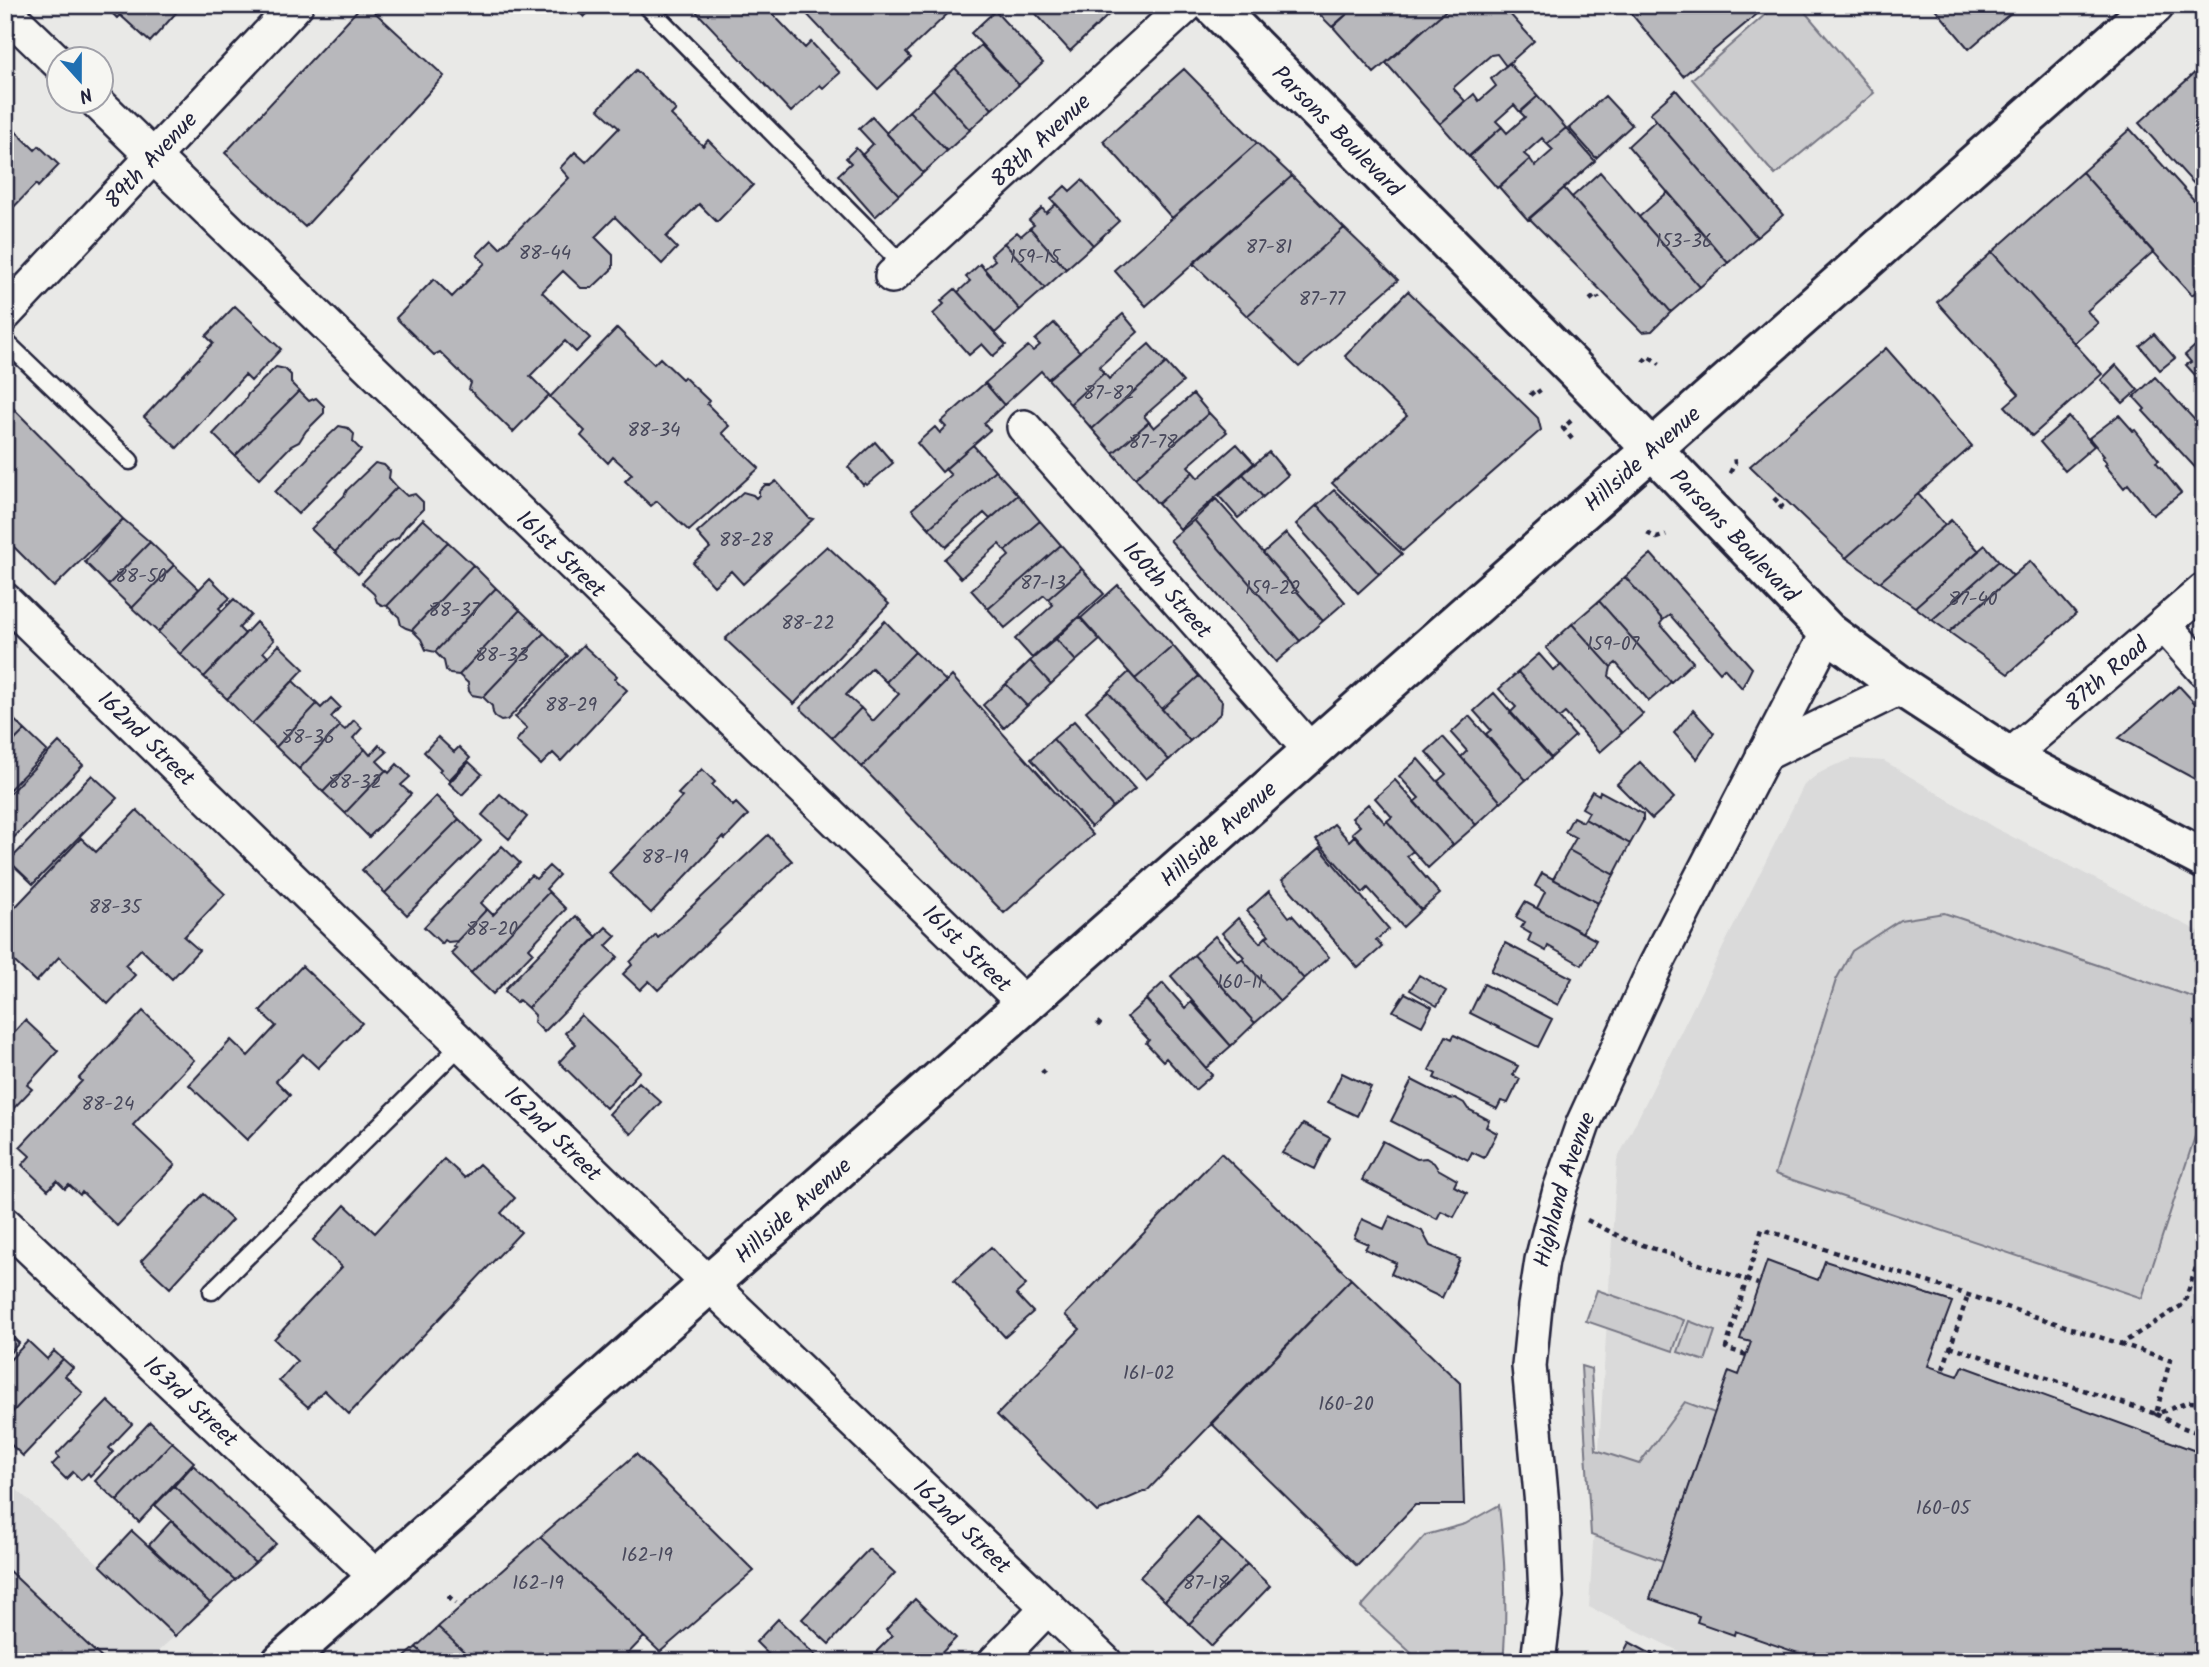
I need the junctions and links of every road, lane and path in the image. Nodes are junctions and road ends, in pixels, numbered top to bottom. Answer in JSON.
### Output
{"nodes":[{"id":1,"x":296,"y":5,"type":"edge"},
{"id":2,"x":646,"y":5,"type":"edge"},
{"id":3,"x":1187,"y":5,"type":"edge"},
{"id":4,"x":1213,"y":5,"type":"edge"},
{"id":5,"x":2154,"y":5,"type":"edge"},
{"id":6,"x":5,"y":11,"type":"edge"},
{"id":7,"x":46,"y":51,"type":"edge"},
{"id":8,"x":111,"y":116,"type":"edge"},
{"id":9,"x":153,"y":157,"type":"junction"},
{"id":10,"x":898,"y":271,"type":"joint"},
{"id":11,"x":1599,"y":299,"type":"dead end"},
{"id":12,"x":1590,"y":300,"type":"dead end"},
{"id":13,"x":5,"y":314,"type":"edge"},
{"id":14,"x":5,"y":341,"type":"edge"},
{"id":15,"x":1643,"y":362,"type":"dead end"},
{"id":16,"x":1660,"y":364,"type":"dead end"},
{"id":17,"x":1540,"y":393,"type":"dead end"},
{"id":18,"x":1530,"y":395,"type":"dead end"},
{"id":19,"x":1573,"y":418,"type":"dead end"},
{"id":20,"x":1024,"y":427,"type":"dead end"},
{"id":21,"x":1572,"y":439,"type":"dead end"},
{"id":22,"x":1653,"y":449,"type":"junction"},
{"id":23,"x":1734,"y":456,"type":"dead end"},
{"id":24,"x":130,"y":461,"type":"dead end"},
{"id":25,"x":1730,"y":473,"type":"dead end"},
{"id":26,"x":1774,"y":498,"type":"dead end"},
{"id":27,"x":1776,"y":512,"type":"dead end"},
{"id":28,"x":1647,"y":533,"type":"dead end"},
{"id":29,"x":1666,"y":535,"type":"dead end"},
{"id":30,"x":2204,"y":590,"type":"edge"},
{"id":31,"x":5,"y":600,"type":"edge"},
{"id":32,"x":2164,"y":625,"type":"junction"},
{"id":33,"x":1828,"y":632,"type":"junction"},
{"id":34,"x":2204,"y":670,"type":"edge"},
{"id":35,"x":1902,"y":687,"type":"junction"},
{"id":36,"x":1311,"y":751,"type":"junction"},
{"id":37,"x":1763,"y":755,"type":"junction"},
{"id":38,"x":2009,"y":757,"type":"junction"},
{"id":39,"x":2204,"y":859,"type":"edge"},
{"id":40,"x":1025,"y":1004,"type":"junction"},
{"id":41,"x":1097,"y":1022,"type":"dead end"},
{"id":42,"x":1103,"y":1027,"type":"dead end"},
{"id":43,"x":462,"y":1044,"type":"junction"},
{"id":44,"x":1042,"y":1070,"type":"dead end"},
{"id":45,"x":1047,"y":1076,"type":"dead end"},
{"id":46,"x":1587,"y":1219,"type":"dead end"},
{"id":47,"x":5,"y":1224,"type":"edge"},
{"id":48,"x":2204,"y":1243,"type":"edge"},
{"id":49,"x":1746,"y":1281,"type":"junction"},
{"id":50,"x":710,"y":1284,"type":"junction"},
{"id":51,"x":1758,"y":1284,"type":"dead end"},
{"id":52,"x":212,"y":1291,"type":"dead end"},
{"id":53,"x":1968,"y":1295,"type":"junction"},
{"id":54,"x":2122,"y":1344,"type":"junction"},
{"id":55,"x":1950,"y":1346,"type":"junction"},
{"id":56,"x":1746,"y":1355,"type":"dead end"},
{"id":57,"x":1943,"y":1369,"type":"dead end"},
{"id":58,"x":2204,"y":1403,"type":"edge"},
{"id":59,"x":2156,"y":1414,"type":"junction"},
{"id":60,"x":2204,"y":1435,"type":"edge"},
{"id":61,"x":377,"y":1578,"type":"junction"},
{"id":62,"x":448,"y":1596,"type":"dead end"},
{"id":63,"x":456,"y":1603,"type":"dead end"},
{"id":64,"x":1048,"y":1607,"type":"junction"},
{"id":65,"x":282,"y":1662,"type":"edge"},
{"id":66,"x":995,"y":1662,"type":"edge"},
{"id":67,"x":1105,"y":1662,"type":"edge"},
{"id":68,"x":1538,"y":1662,"type":"edge"}],
"edges":[{"from":1,"to":9,"type":"street","name":"89th Avenue"},
{"from":2,"to":10,"type":"lane"},
{"from":3,"to":10,"type":"street","name":"88th Avenue"},
{"from":4,"to":22,"type":"main road","name":"Parsons Boulevard"},
{"from":5,"to":22,"type":"main road","name":"Hillside Avenue"},
{"from":6,"to":7,"type":"street"},
{"from":8,"to":9,"type":"street","name":"161st Street"},
{"from":9,"to":13,"type":"street","name":"89th Avenue"},
{"from":9,"to":40,"type":"street","name":"161st Street"},
{"from":11,"to":12,"type":"path"},
{"from":14,"to":24,"type":"lane"},
{"from":15,"to":16,"type":"path"},
{"from":17,"to":18,"type":"path"},
{"from":19,"to":21,"type":"path"},
{"from":20,"to":36,"type":"street","name":"160th Street"},
{"from":22,"to":33,"type":"main road","name":"Parsons Boulevard"},
{"from":22,"to":36,"type":"main road","name":"Hillside Avenue"},
{"from":23,"to":25,"type":"path"},
{"from":26,"to":27,"type":"path"},
{"from":28,"to":29,"type":"path"},
{"from":30,"to":32,"type":"street","name":"87th Road"},
{"from":31,"to":43,"type":"street","name":"162nd Street"},
{"from":32,"to":34,"type":"street"},
{"from":32,"to":38,"type":"street","name":"87th Road"},
{"from":33,"to":35,"type":"main road","name":"Parsons Boulevard"},
{"from":33,"to":37,"type":"street","name":"Highland Avenue"},
{"from":35,"to":37,"type":"street"},
{"from":35,"to":38,"type":"main road","name":"Parsons Boulevard"},
{"from":36,"to":40,"type":"main road","name":"Hillside Avenue"},
{"from":37,"to":68,"type":"street","name":"Highland Avenue"},
{"from":38,"to":39,"type":"main road","name":"Parsons Boulevard"},
{"from":40,"to":50,"type":"main road","name":"Hillside Avenue"},
{"from":41,"to":42,"type":"path"},
{"from":43,"to":50,"type":"street","name":"162nd Street"},
{"from":43,"to":52,"type":"lane"},
{"from":44,"to":45,"type":"path"},
{"from":46,"to":49,"type":"path"},
{"from":47,"to":61,"type":"street","name":"163rd Street"},
{"from":48,"to":54,"type":"path"},
{"from":49,"to":51,"type":"path"},
{"from":49,"to":53,"type":"path"},
{"from":49,"to":56,"type":"path"},
{"from":50,"to":61,"type":"main road","name":"Hillside Avenue"},
{"from":50,"to":64,"type":"street","name":"162nd Street"},
{"from":53,"to":54,"type":"path"},
{"from":53,"to":55,"type":"path"},
{"from":54,"to":59,"type":"path"},
{"from":55,"to":57,"type":"path"},
{"from":55,"to":59,"type":"path"},
{"from":58,"to":59,"type":"path"},
{"from":59,"to":60,"type":"path"},
{"from":61,"to":65,"type":"main road","name":"Hillside Avenue"},
{"from":62,"to":63,"type":"path"},
{"from":64,"to":66,"type":"street"},
{"from":64,"to":67,"type":"street","name":"162nd Street"}]}
